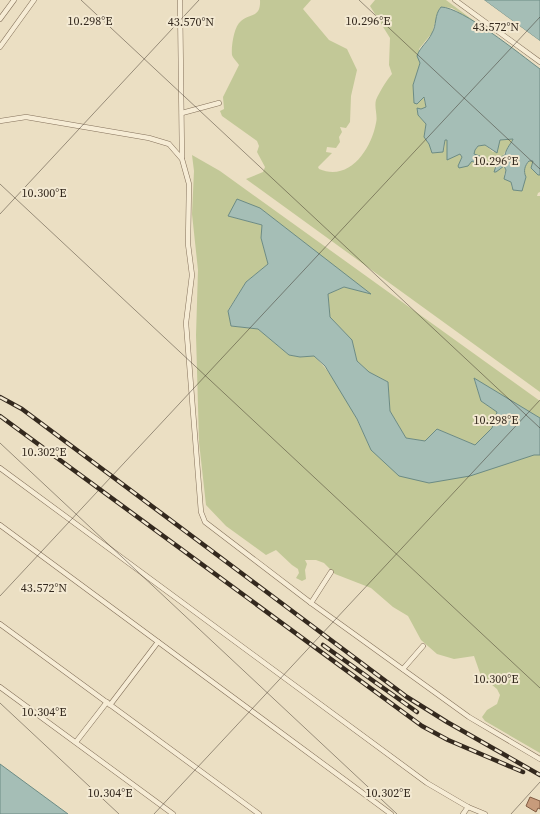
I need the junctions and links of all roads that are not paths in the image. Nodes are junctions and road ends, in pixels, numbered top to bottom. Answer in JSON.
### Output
{"nodes":[{"id":1,"x":14,"y":0,"type":"edge"},
{"id":2,"x":34,"y":0,"type":"edge"},
{"id":3,"x":180,"y":0,"type":"edge"},
{"id":4,"x":455,"y":0,"type":"edge"},
{"id":5,"x":0,"y":18,"type":"edge"},
{"id":6,"x":0,"y":47,"type":"edge"},
{"id":7,"x":540,"y":62,"type":"edge"},
{"id":8,"x":219,"y":103,"type":"dead end"},
{"id":9,"x":182,"y":113,"type":"junction"},
{"id":10,"x":0,"y":121,"type":"edge"},
{"id":11,"x":182,"y":159,"type":"junction"},
{"id":12,"x":0,"y":468,"type":"edge"},
{"id":13,"x":0,"y":525,"type":"edge"},
{"id":14,"x":331,"y":572,"type":"dead end"},
{"id":15,"x":311,"y":603,"type":"junction"},
{"id":16,"x":0,"y":624,"type":"edge"},
{"id":17,"x":158,"y":642,"type":"junction"},
{"id":18,"x":422,"y":646,"type":"dead end"},
{"id":19,"x":403,"y":669,"type":"junction"},
{"id":20,"x":0,"y":687,"type":"edge"},
{"id":21,"x":108,"y":703,"type":"junction"},
{"id":22,"x":76,"y":742,"type":"junction"},
{"id":23,"x":540,"y":759,"type":"edge"},
{"id":24,"x":468,"y":806,"type":"junction"},
{"id":25,"x":173,"y":814,"type":"edge"},
{"id":26,"x":259,"y":814,"type":"edge"},
{"id":27,"x":391,"y":814,"type":"edge"},
{"id":28,"x":463,"y":814,"type":"edge"},
{"id":29,"x":485,"y":814,"type":"edge"}],
"edges":[{"from":1,"to":5,"type":"lane"},
{"from":2,"to":6,"type":"lane"},
{"from":3,"to":9,"type":"lane"},
{"from":4,"to":7,"type":"lane"},
{"from":8,"to":9,"type":"lane"},
{"from":9,"to":11,"type":"lane"},
{"from":10,"to":11,"type":"lane"},
{"from":11,"to":15,"type":"lane"},
{"from":12,"to":24,"type":"lane"},
{"from":13,"to":17,"type":"lane"},
{"from":14,"to":15,"type":"lane"},
{"from":15,"to":19,"type":"lane"},
{"from":16,"to":21,"type":"lane"},
{"from":17,"to":21,"type":"lane"},
{"from":17,"to":27,"type":"lane"},
{"from":18,"to":19,"type":"lane"},
{"from":19,"to":23,"type":"lane"},
{"from":20,"to":22,"type":"lane"},
{"from":21,"to":22,"type":"lane"},
{"from":21,"to":26,"type":"lane"},
{"from":22,"to":25,"type":"lane"},
{"from":24,"to":28,"type":"lane"},
{"from":24,"to":29,"type":"lane"}]}
